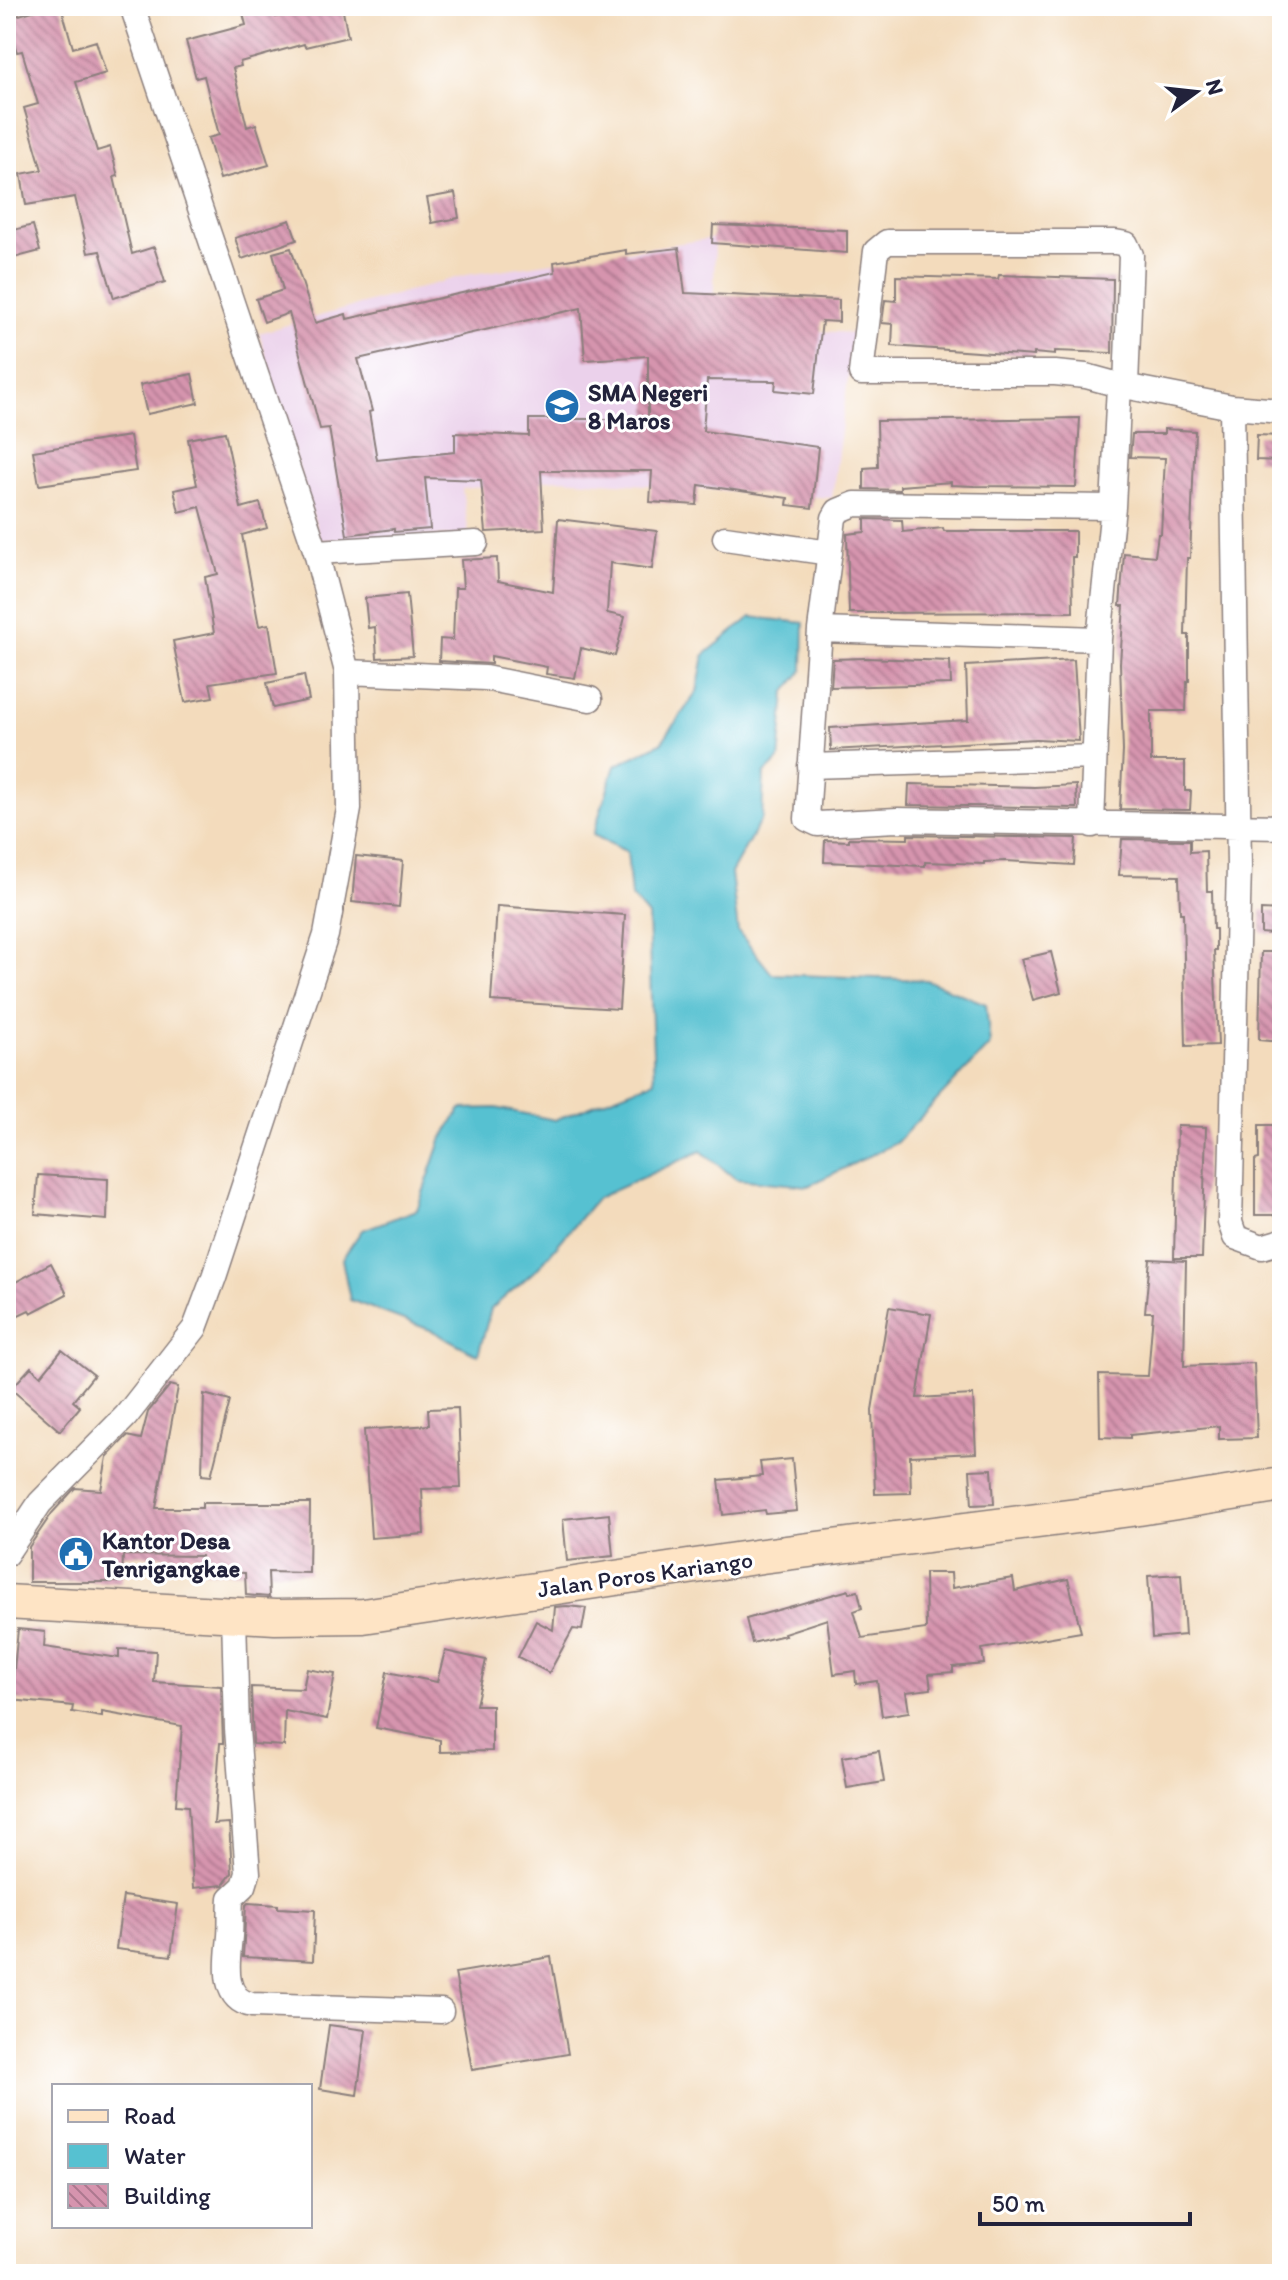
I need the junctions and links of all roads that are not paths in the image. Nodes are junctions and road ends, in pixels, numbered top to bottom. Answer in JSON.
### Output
{"nodes":[{"id":1,"x":132,"y":6,"type":"edge"},
{"id":2,"x":1123,"y":385,"type":"junction"},
{"id":3,"x":1232,"y":407,"type":"junction"},
{"id":4,"x":1282,"y":411,"type":"edge"},
{"id":5,"x":1113,"y":507,"type":"junction"},
{"id":6,"x":725,"y":538,"type":"dead end"},
{"id":7,"x":476,"y":543,"type":"dead end"},
{"id":8,"x":316,"y":552,"type":"junction"},
{"id":9,"x":830,"y":553,"type":"junction"},
{"id":10,"x":820,"y":630,"type":"junction"},
{"id":11,"x":1099,"y":639,"type":"junction"},
{"id":12,"x":347,"y":672,"type":"junction"},
{"id":13,"x":590,"y":699,"type":"dead end"},
{"id":14,"x":1094,"y":757,"type":"junction"},
{"id":15,"x":810,"y":766,"type":"junction"},
{"id":16,"x":1092,"y":825,"type":"junction"},
{"id":17,"x":1237,"y":826,"type":"junction"},
{"id":18,"x":1282,"y":827,"type":"edge"},
{"id":19,"x":1282,"y":1241,"type":"edge"},
{"id":20,"x":1282,"y":1485,"type":"edge"},
{"id":21,"x":6,"y":1554,"type":"edge"},
{"id":22,"x":6,"y":1602,"type":"edge"},
{"id":23,"x":234,"y":1615,"type":"junction"},
{"id":24,"x":441,"y":2011,"type":"dead end"}],
"edges":[{"from":1,"to":8,"type":"street"},
{"from":2,"to":2,"type":"street"},
{"from":2,"to":3,"type":"street"},
{"from":2,"to":5,"type":"street"},
{"from":3,"to":4,"type":"street"},
{"from":3,"to":17,"type":"street"},
{"from":5,"to":9,"type":"street"},
{"from":5,"to":11,"type":"street"},
{"from":6,"to":9,"type":"street"},
{"from":7,"to":8,"type":"street"},
{"from":8,"to":12,"type":"street"},
{"from":9,"to":10,"type":"street"},
{"from":10,"to":11,"type":"street"},
{"from":10,"to":15,"type":"street"},
{"from":11,"to":14,"type":"street"},
{"from":12,"to":13,"type":"street"},
{"from":12,"to":21,"type":"street"},
{"from":14,"to":15,"type":"street"},
{"from":14,"to":16,"type":"street"},
{"from":15,"to":16,"type":"street"},
{"from":16,"to":17,"type":"street"},
{"from":17,"to":18,"type":"street"},
{"from":17,"to":19,"type":"street"},
{"from":20,"to":23,"type":"main road","name":"Jalan Poros Kariango"},
{"from":22,"to":23,"type":"main road","name":"Jalan Poros Kariango"},
{"from":23,"to":24,"type":"street"}]}
